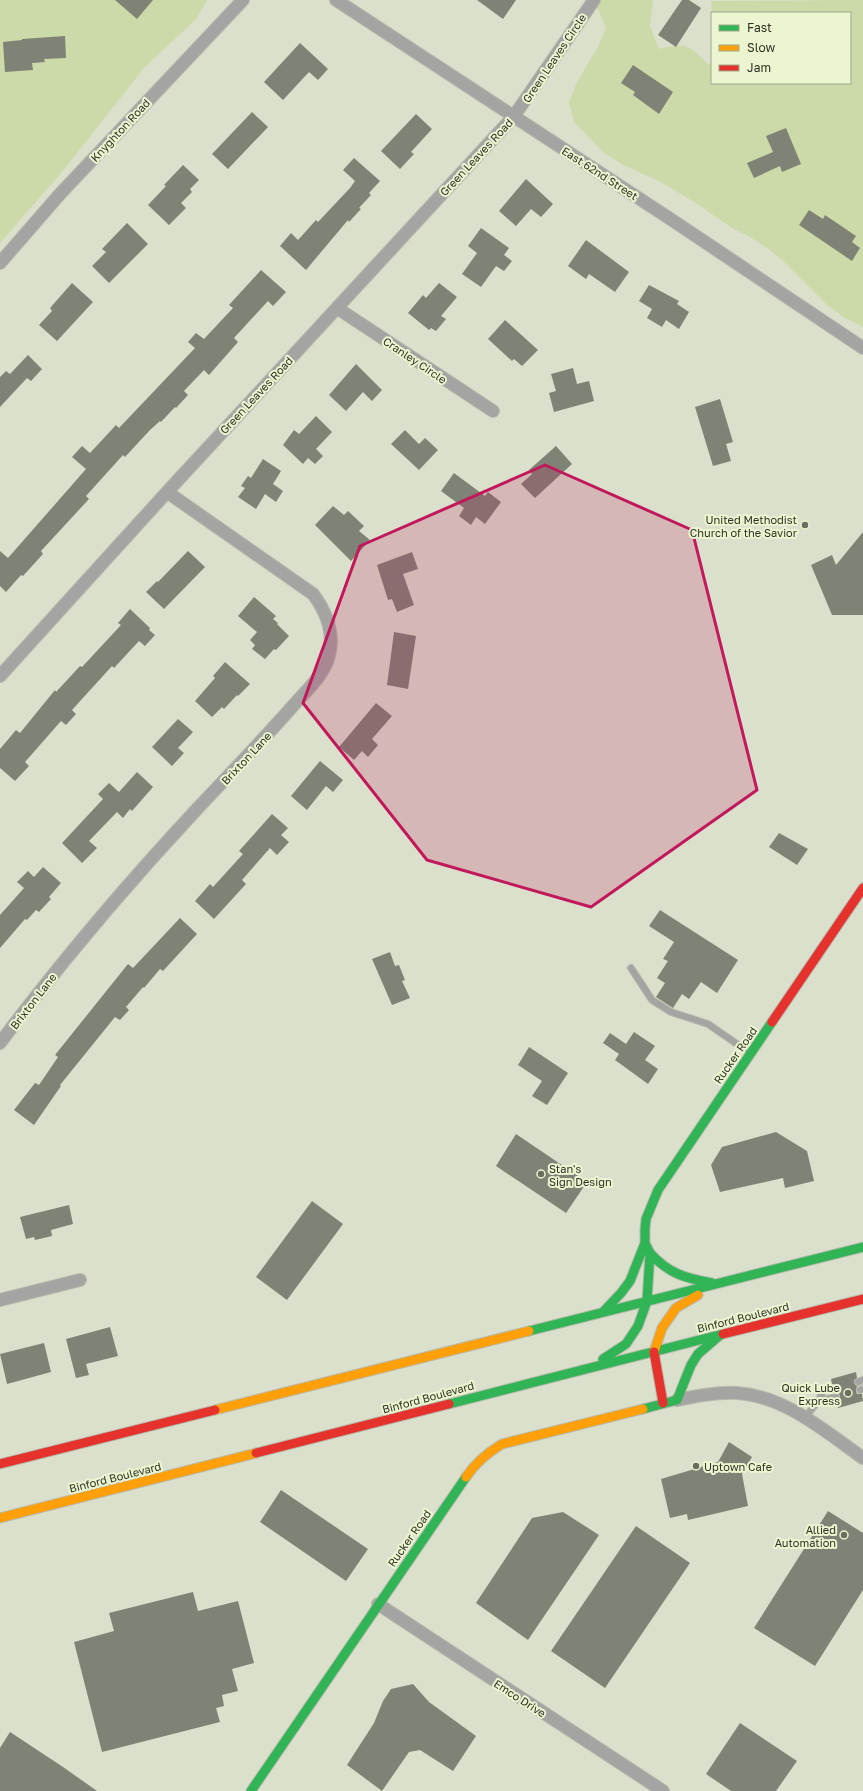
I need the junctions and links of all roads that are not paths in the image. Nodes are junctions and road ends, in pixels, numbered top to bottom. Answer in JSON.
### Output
{"nodes":[{"id":1,"x":243,"y":0,"type":"edge"},
{"id":2,"x":336,"y":0,"type":"edge"},
{"id":3,"x":594,"y":0,"type":"edge"},
{"id":4,"x":514,"y":116,"type":"junction"},
{"id":5,"x":0,"y":263,"type":"edge"},
{"id":6,"x":337,"y":308,"type":"junction"},
{"id":7,"x":863,"y":348,"type":"edge"},
{"id":8,"x":493,"y":411,"type":"dead end"},
{"id":9,"x":167,"y":492,"type":"junction"},
{"id":10,"x":0,"y":676,"type":"edge"},
{"id":11,"x":863,"y":888,"type":"edge"},
{"id":12,"x":630,"y":968,"type":"dead end"},
{"id":13,"x":0,"y":1043,"type":"edge"},
{"id":14,"x":751,"y":1054,"type":"junction"},
{"id":15,"x":645,"y":1243,"type":"junction"},
{"id":16,"x":863,"y":1246,"type":"edge"},
{"id":17,"x":650,"y":1253,"type":"junction"},
{"id":18,"x":80,"y":1280,"type":"dead end"},
{"id":19,"x":716,"y":1284,"type":"junction"},
{"id":20,"x":863,"y":1299,"type":"edge"},
{"id":21,"x":0,"y":1300,"type":"edge"},
{"id":22,"x":648,"y":1301,"type":"junction"},
{"id":23,"x":603,"y":1312,"type":"junction"},
{"id":24,"x":720,"y":1335,"type":"junction"},
{"id":25,"x":654,"y":1352,"type":"junction"},
{"id":26,"x":592,"y":1367,"type":"junction"},
{"id":27,"x":833,"y":1388,"type":"dead end"},
{"id":28,"x":836,"y":1397,"type":"dead end"},
{"id":29,"x":677,"y":1400,"type":"junction"},
{"id":30,"x":818,"y":1401,"type":"junction"},
{"id":31,"x":663,"y":1403,"type":"junction"},
{"id":32,"x":804,"y":1418,"type":"junction"},
{"id":33,"x":863,"y":1458,"type":"edge"},
{"id":34,"x":0,"y":1464,"type":"edge"},
{"id":35,"x":0,"y":1518,"type":"edge"},
{"id":36,"x":378,"y":1604,"type":"junction"},
{"id":37,"x":251,"y":1791,"type":"edge"},
{"id":38,"x":663,"y":1791,"type":"edge"}],
"edges":[{"from":1,"to":5,"type":"street","name":"Knyghton Road"},
{"from":2,"to":4,"type":"street","name":"East 62nd Street"},
{"from":3,"to":4,"type":"street","name":"Green Leaves Circle"},
{"from":4,"to":6,"type":"street","name":"Green Leaves Road"},
{"from":4,"to":7,"type":"street","name":"East 62nd Street"},
{"from":6,"to":8,"type":"street","name":"Cranley Circle"},
{"from":6,"to":9,"type":"street","name":"Green Leaves Road"},
{"from":9,"to":10,"type":"street","name":"Green Leaves Road"},
{"from":9,"to":13,"type":"street","name":"Brixton Lane"},
{"from":11,"to":14,"type":"main road","name":"Rucker Road"},
{"from":12,"to":14,"type":"lane"},
{"from":14,"to":15,"type":"main road","name":"Rucker Road"},
{"from":15,"to":17,"type":"main road","name":"Rucker Road"},
{"from":15,"to":23,"type":"main road","name":"Rucker Road"},
{"from":16,"to":19,"type":"main road"},
{"from":17,"to":19,"type":"main road"},
{"from":17,"to":22,"type":"main road","name":"Rucker Road"},
{"from":18,"to":21,"type":"street"},
{"from":19,"to":22,"type":"main road"},
{"from":19,"to":25,"type":"main road"},
{"from":20,"to":24,"type":"main road","name":"Binford Boulevard"},
{"from":22,"to":23,"type":"main road"},
{"from":22,"to":26,"type":"main road","name":"Rucker Road"},
{"from":23,"to":34,"type":"main road"},
{"from":24,"to":25,"type":"main road","name":"Binford Boulevard"},
{"from":24,"to":29,"type":"main road"},
{"from":25,"to":26,"type":"main road","name":"Binford Boulevard"},
{"from":25,"to":31,"type":"main road"},
{"from":26,"to":35,"type":"main road","name":"Binford Boulevard"},
{"from":27,"to":30,"type":"lane"},
{"from":28,"to":30,"type":"lane"},
{"from":29,"to":31,"type":"main road","name":"Rucker Road"},
{"from":29,"to":32,"type":"street"},
{"from":30,"to":32,"type":"lane"},
{"from":31,"to":36,"type":"main road","name":"Rucker Road"},
{"from":32,"to":33,"type":"street"},
{"from":36,"to":37,"type":"main road","name":"Rucker Road"},
{"from":36,"to":38,"type":"street","name":"Emco Drive"}]}
